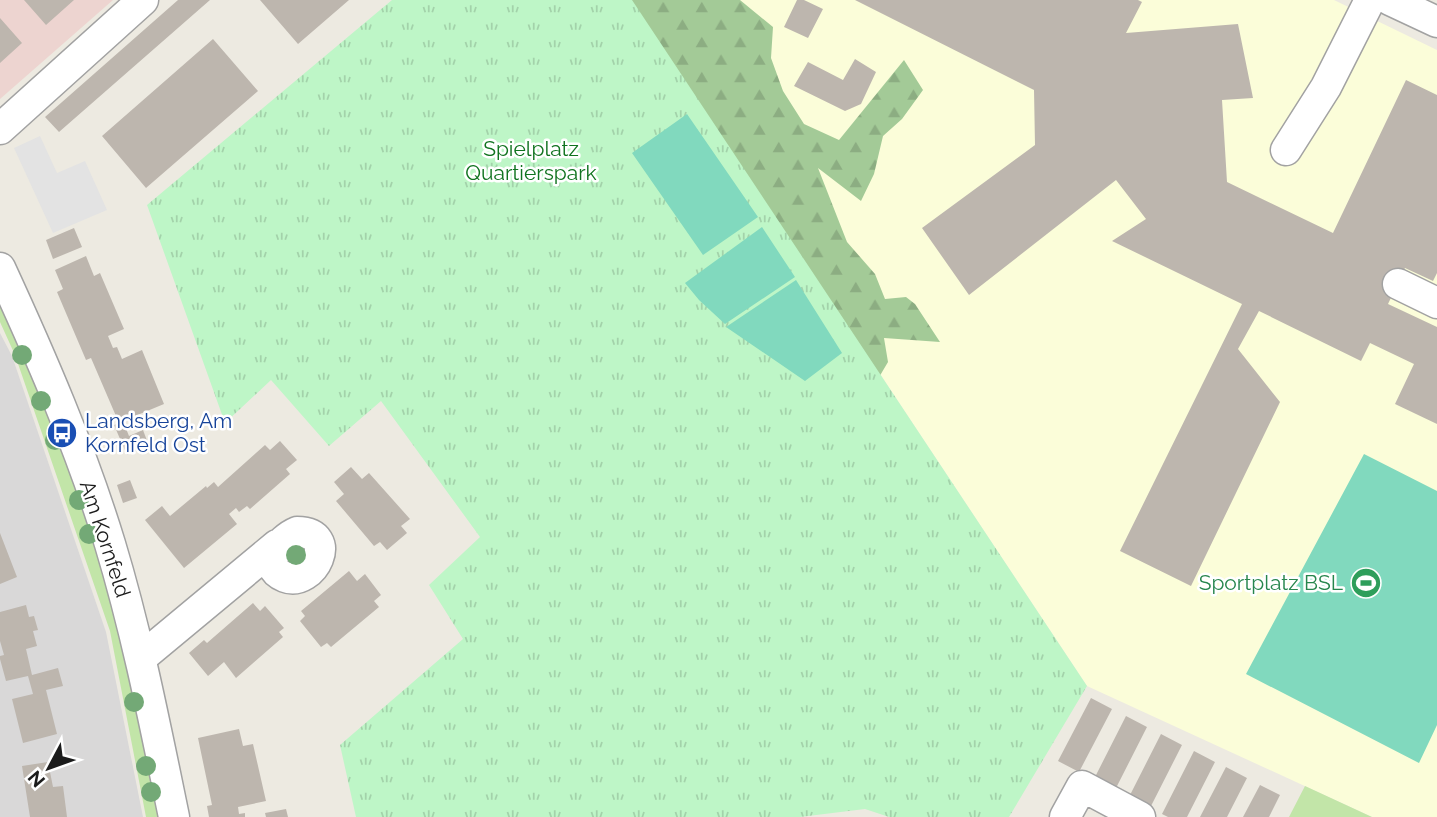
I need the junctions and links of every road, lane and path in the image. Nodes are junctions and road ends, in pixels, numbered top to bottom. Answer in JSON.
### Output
{"nodes":[{"id":1,"x":143,"y":0,"type":"edge"},
{"id":2,"x":1370,"y":0,"type":"edge"},
{"id":3,"x":1390,"y":0,"type":"edge"},
{"id":4,"x":1437,"y":22,"type":"edge"},
{"id":5,"x":0,"y":129,"type":"edge"},
{"id":6,"x":1286,"y":150,"type":"dead end"},
{"id":7,"x":0,"y":268,"type":"edge"},
{"id":8,"x":1398,"y":284,"type":"dead end"},
{"id":9,"x":1437,"y":303,"type":"edge"},
{"id":10,"x":277,"y":545,"type":"dead end"},
{"id":11,"x":141,"y":658,"type":"junction"},
{"id":12,"x":174,"y":817,"type":"edge"},
{"id":13,"x":1065,"y":817,"type":"edge"},
{"id":14,"x":1140,"y":817,"type":"edge"}],
"edges":[{"from":1,"to":5,"type":"street"},
{"from":2,"to":6,"type":"street"},
{"from":3,"to":4,"type":"street"},
{"from":7,"to":11,"type":"street","name":"Am Kornfeld"},
{"from":8,"to":9,"type":"street"},
{"from":10,"to":11,"type":"street"},
{"from":11,"to":12,"type":"street","name":"Am Kornfeld"},
{"from":13,"to":14,"type":"street"}]}
